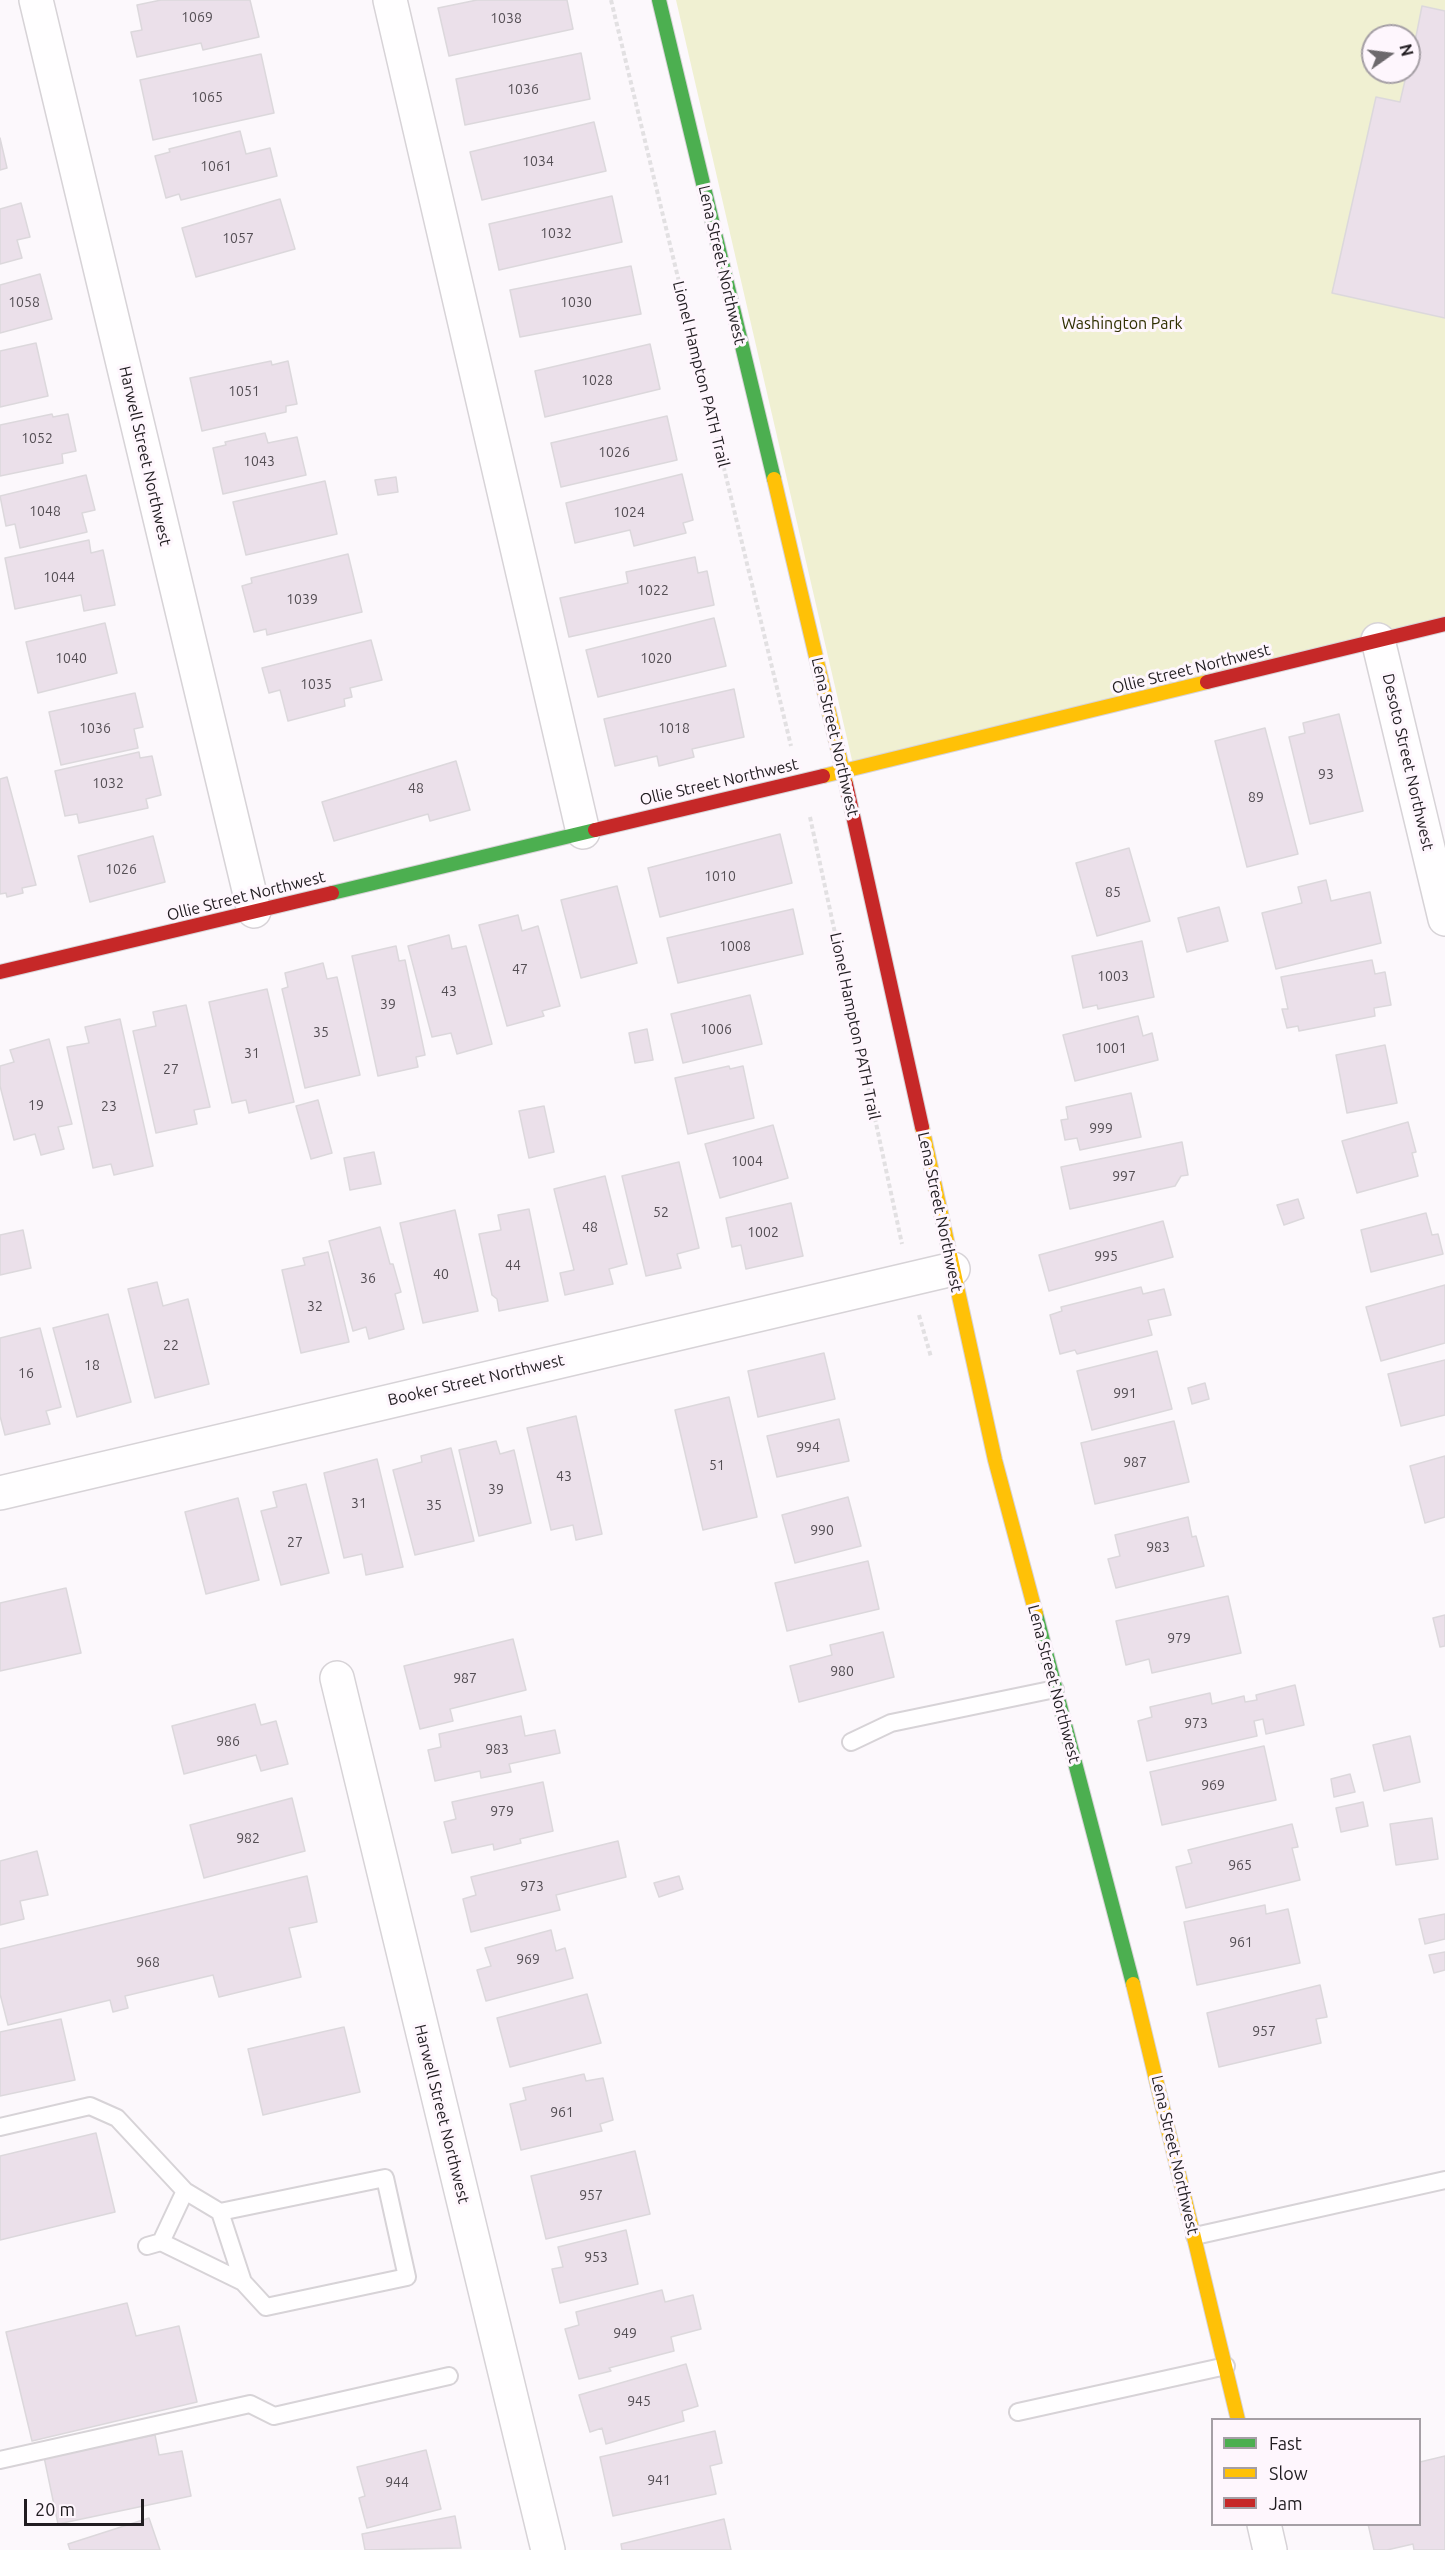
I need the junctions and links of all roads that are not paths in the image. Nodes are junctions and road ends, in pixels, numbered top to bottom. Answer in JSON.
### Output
{"nodes":[{"id":1,"x":36,"y":0,"type":"edge"},
{"id":2,"x":390,"y":0,"type":"edge"},
{"id":3,"x":659,"y":0,"type":"edge"},
{"id":4,"x":1445,"y":624,"type":"edge"},
{"id":5,"x":1378,"y":640,"type":"junction"},
{"id":6,"x":843,"y":770,"type":"junction"},
{"id":7,"x":583,"y":832,"type":"junction"},
{"id":8,"x":254,"y":911,"type":"junction"},
{"id":9,"x":1445,"y":918,"type":"edge"},
{"id":10,"x":0,"y":972,"type":"edge"},
{"id":11,"x":953,"y":1269,"type":"junction"},
{"id":12,"x":0,"y":1492,"type":"edge"},
{"id":13,"x":337,"y":1677,"type":"dead end"},
{"id":14,"x":1055,"y":1689,"type":"junction"},
{"id":15,"x":850,"y":1742,"type":"dead end"},
{"id":16,"x":0,"y":2127,"type":"edge"},
{"id":17,"x":1445,"y":2180,"type":"edge"},
{"id":18,"x":185,"y":2191,"type":"junction"},
{"id":19,"x":220,"y":2212,"type":"junction"},
{"id":20,"x":1195,"y":2236,"type":"junction"},
{"id":21,"x":243,"y":2282,"type":"junction"},
{"id":22,"x":1226,"y":2366,"type":"junction"},
{"id":23,"x":449,"y":2376,"type":"dead end"},
{"id":24,"x":1018,"y":2412,"type":"dead end"},
{"id":25,"x":1238,"y":2418,"type":"edge"},
{"id":26,"x":0,"y":2460,"type":"edge"},
{"id":27,"x":1264,"y":2526,"type":"edge"},
{"id":28,"x":548,"y":2550,"type":"edge"},
{"id":29,"x":1270,"y":2550,"type":"edge"}],
"edges":[{"from":1,"to":8,"type":"street","name":"Harwell Street Northwest"},
{"from":2,"to":7,"type":"street"},
{"from":3,"to":6,"type":"street","name":"Lena Street Northwest"},
{"from":4,"to":5,"type":"street","name":"Ollie Street Northwest"},
{"from":5,"to":6,"type":"street","name":"Ollie Street Northwest"},
{"from":5,"to":9,"type":"street","name":"Desoto Street Northwest"},
{"from":6,"to":7,"type":"street","name":"Ollie Street Northwest"},
{"from":6,"to":11,"type":"street","name":"Lena Street Northwest"},
{"from":7,"to":8,"type":"street","name":"Ollie Street Northwest"},
{"from":8,"to":10,"type":"street","name":"Ollie Street Northwest"},
{"from":11,"to":12,"type":"street","name":"Booker Street Northwest"},
{"from":11,"to":14,"type":"street","name":"Lena Street Northwest"},
{"from":13,"to":28,"type":"street","name":"Harwell Street Northwest"},
{"from":14,"to":15,"type":"lane"},
{"from":14,"to":20,"type":"street","name":"Lena Street Northwest"},
{"from":16,"to":18,"type":"lane"},
{"from":17,"to":20,"type":"lane"},
{"from":18,"to":19,"type":"lane"},
{"from":18,"to":21,"type":"lane"},
{"from":19,"to":21,"type":"lane"},
{"from":19,"to":21,"type":"lane"},
{"from":20,"to":22,"type":"street","name":"Lena Street Northwest"},
{"from":22,"to":24,"type":"lane"},
{"from":22,"to":25,"type":"street","name":"Lena Street Northwest"},
{"from":23,"to":26,"type":"lane"},
{"from":27,"to":29,"type":"street"}]}
